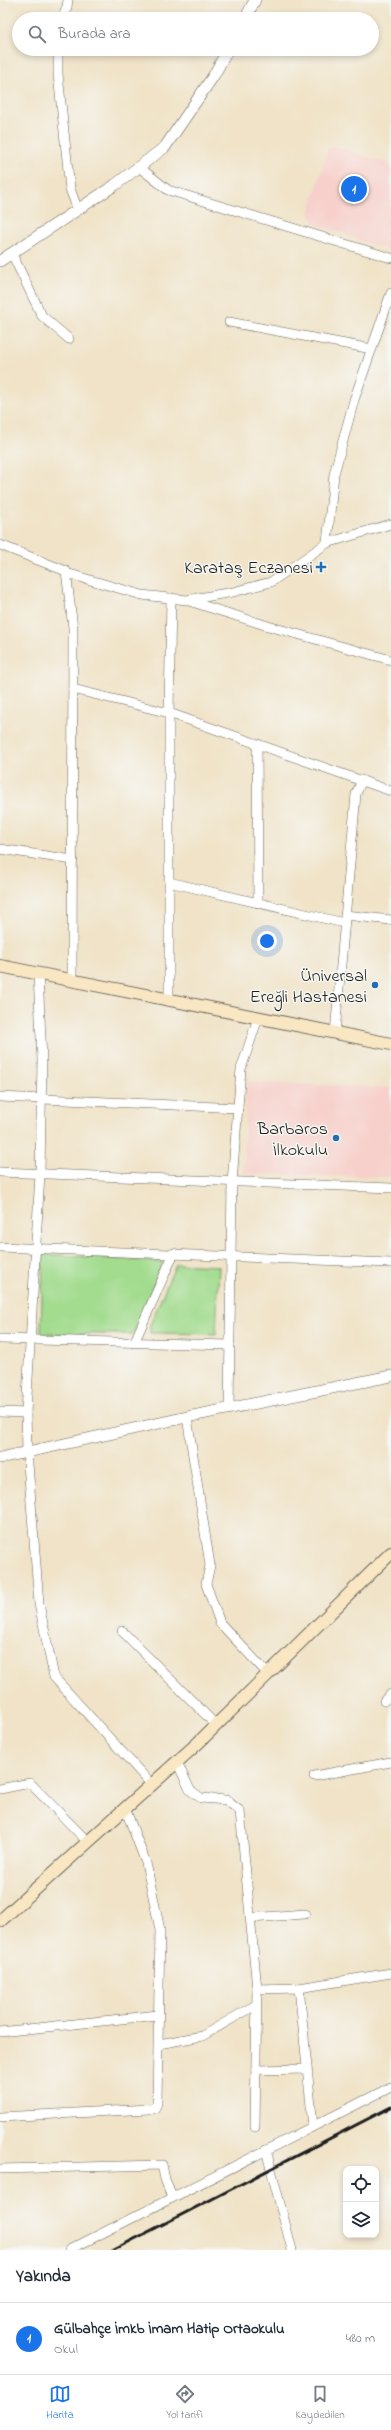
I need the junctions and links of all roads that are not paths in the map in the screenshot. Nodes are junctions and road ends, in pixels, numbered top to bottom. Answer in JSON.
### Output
{"nodes":[{"id":1,"x":68,"y":0,"type":"edge"},
{"id":2,"x":255,"y":0,"type":"edge"},
{"id":3,"x":65,"y":12,"type":"edge"},
{"id":4,"x":249,"y":12,"type":"edge"},
{"id":5,"x":58,"y":56,"type":"edge"},
{"id":6,"x":224,"y":56,"type":"edge"},
{"id":7,"x":139,"y":167,"type":"junction"},
{"id":8,"x":78,"y":210,"type":"junction"},
{"id":9,"x":12,"y":254,"type":"junction"},
{"id":10,"x":391,"y":258,"type":"edge"},
{"id":11,"x":0,"y":260,"type":"edge"},
{"id":12,"x":391,"y":293,"type":"edge"},
{"id":13,"x":229,"y":322,"type":"dead end"},
{"id":14,"x":69,"y":339,"type":"dead end"},
{"id":15,"x":372,"y":349,"type":"junction"},
{"id":16,"x":391,"y":524,"type":"edge"},
{"id":17,"x":327,"y":543,"type":"junction"},
{"id":18,"x":0,"y":545,"type":"edge"},
{"id":19,"x":66,"y":573,"type":"junction"},
{"id":20,"x":171,"y":598,"type":"junction"},
{"id":21,"x":187,"y":600,"type":"junction"},
{"id":22,"x":391,"y":660,"type":"edge"},
{"id":23,"x":73,"y":689,"type":"junction"},
{"id":24,"x":169,"y":713,"type":"junction"},
{"id":25,"x":257,"y":744,"type":"junction"},
{"id":26,"x":362,"y":780,"type":"junction"},
{"id":27,"x":391,"y":791,"type":"edge"},
{"id":28,"x":0,"y":849,"type":"edge"},
{"id":29,"x":73,"y":860,"type":"junction"},
{"id":30,"x":169,"y":882,"type":"junction"},
{"id":31,"x":258,"y":902,"type":"junction"},
{"id":32,"x":345,"y":919,"type":"junction"},
{"id":33,"x":391,"y":920,"type":"edge"},
{"id":34,"x":0,"y":966,"type":"edge"},
{"id":35,"x":38,"y":974,"type":"junction"},
{"id":36,"x":72,"y":981,"type":"junction"},
{"id":37,"x":169,"y":1001,"type":"junction"},
{"id":38,"x":258,"y":1018,"type":"junction"},
{"id":39,"x":335,"y":1033,"type":"junction"},
{"id":40,"x":391,"y":1044,"type":"edge"},
{"id":41,"x":0,"y":1097,"type":"edge"},
{"id":42,"x":42,"y":1098,"type":"junction"},
{"id":43,"x":238,"y":1108,"type":"junction"},
{"id":44,"x":0,"y":1172,"type":"edge"},
{"id":45,"x":40,"y":1174,"type":"junction"},
{"id":46,"x":232,"y":1182,"type":"junction"},
{"id":47,"x":391,"y":1188,"type":"edge"},
{"id":48,"x":0,"y":1247,"type":"edge"},
{"id":49,"x":34,"y":1248,"type":"junction"},
{"id":50,"x":174,"y":1253,"type":"junction"},
{"id":51,"x":231,"y":1255,"type":"junction"},
{"id":52,"x":391,"y":1263,"type":"edge"},
{"id":53,"x":0,"y":1339,"type":"edge"},
{"id":54,"x":31,"y":1340,"type":"junction"},
{"id":55,"x":134,"y":1343,"type":"junction"},
{"id":56,"x":230,"y":1345,"type":"junction"},
{"id":57,"x":391,"y":1376,"type":"edge"},
{"id":58,"x":229,"y":1409,"type":"junction"},
{"id":59,"x":0,"y":1412,"type":"edge"},
{"id":60,"x":26,"y":1413,"type":"junction"},
{"id":61,"x":187,"y":1417,"type":"junction"},
{"id":62,"x":27,"y":1452,"type":"junction"},
{"id":63,"x":0,"y":1458,"type":"edge"},
{"id":64,"x":391,"y":1553,"type":"edge"},
{"id":65,"x":122,"y":1631,"type":"dead end"},
{"id":66,"x":268,"y":1673,"type":"junction"},
{"id":67,"x":391,"y":1694,"type":"edge"},
{"id":68,"x":384,"y":1701,"type":"dead end"},
{"id":69,"x":216,"y":1725,"type":"junction"},
{"id":70,"x":177,"y":1762,"type":"junction"},
{"id":71,"x":391,"y":1762,"type":"edge"},
{"id":72,"x":314,"y":1776,"type":"dead end"},
{"id":73,"x":152,"y":1785,"type":"junction"},
{"id":74,"x":0,"y":1789,"type":"edge"},
{"id":75,"x":124,"y":1808,"type":"junction"},
{"id":76,"x":88,"y":1842,"type":"junction"},
{"id":77,"x":305,"y":1914,"type":"dead end"},
{"id":78,"x":251,"y":1918,"type":"junction"},
{"id":79,"x":0,"y":1921,"type":"edge"},
{"id":80,"x":391,"y":1973,"type":"edge"},
{"id":81,"x":299,"y":1988,"type":"junction"},
{"id":82,"x":257,"y":1989,"type":"junction"},
{"id":83,"x":256,"y":2005,"type":"junction"},
{"id":84,"x":158,"y":2015,"type":"junction"},
{"id":85,"x":0,"y":2032,"type":"edge"},
{"id":86,"x":158,"y":2044,"type":"junction"},
{"id":87,"x":306,"y":2068,"type":"junction"},
{"id":88,"x":256,"y":2070,"type":"junction"},
{"id":89,"x":391,"y":2087,"type":"edge"},
{"id":90,"x":0,"y":2117,"type":"edge"},
{"id":91,"x":313,"y":2126,"type":"junction"},
{"id":92,"x":255,"y":2127,"type":"dead end"},
{"id":93,"x":266,"y":2150,"type":"junction"},
{"id":94,"x":0,"y":2169,"type":"edge"},
{"id":95,"x":172,"y":2198,"type":"junction"},
{"id":96,"x":69,"y":2250,"type":"edge"},
{"id":97,"x":292,"y":2250,"type":"edge"}],
"edges":[{"from":1,"to":3,"type":"street"},
{"from":2,"to":4,"type":"street"},
{"from":5,"to":8,"type":"street"},
{"from":6,"to":7,"type":"street"},
{"from":7,"to":8,"type":"street"},
{"from":7,"to":10,"type":"street"},
{"from":8,"to":9,"type":"street"},
{"from":9,"to":11,"type":"street"},
{"from":9,"to":14,"type":"street"},
{"from":12,"to":15,"type":"street"},
{"from":13,"to":15,"type":"street"},
{"from":15,"to":17,"type":"street"},
{"from":16,"to":17,"type":"street"},
{"from":17,"to":21,"type":"street"},
{"from":18,"to":19,"type":"street"},
{"from":19,"to":20,"type":"street"},
{"from":19,"to":23,"type":"street"},
{"from":20,"to":21,"type":"street"},
{"from":20,"to":24,"type":"street"},
{"from":21,"to":22,"type":"street"},
{"from":23,"to":24,"type":"street"},
{"from":23,"to":29,"type":"street"},
{"from":24,"to":25,"type":"street"},
{"from":24,"to":30,"type":"street"},
{"from":25,"to":26,"type":"street"},
{"from":25,"to":31,"type":"street"},
{"from":26,"to":27,"type":"street"},
{"from":26,"to":32,"type":"street"},
{"from":28,"to":29,"type":"street"},
{"from":29,"to":36,"type":"street"},
{"from":30,"to":31,"type":"street"},
{"from":30,"to":37,"type":"street"},
{"from":31,"to":32,"type":"street"},
{"from":32,"to":33,"type":"street"},
{"from":32,"to":39,"type":"street"},
{"from":34,"to":35,"type":"main road"},
{"from":35,"to":36,"type":"main road"},
{"from":35,"to":42,"type":"street"},
{"from":36,"to":37,"type":"main road"},
{"from":37,"to":38,"type":"main road"},
{"from":38,"to":39,"type":"main road"},
{"from":38,"to":43,"type":"street"},
{"from":39,"to":40,"type":"main road"},
{"from":41,"to":42,"type":"street"},
{"from":42,"to":43,"type":"street"},
{"from":42,"to":45,"type":"street"},
{"from":43,"to":46,"type":"street"},
{"from":44,"to":45,"type":"street"},
{"from":45,"to":46,"type":"street"},
{"from":45,"to":49,"type":"street"},
{"from":46,"to":47,"type":"street"},
{"from":46,"to":51,"type":"street"},
{"from":48,"to":49,"type":"street"},
{"from":49,"to":50,"type":"street"},
{"from":49,"to":54,"type":"street"},
{"from":50,"to":51,"type":"street"},
{"from":50,"to":55,"type":"street"},
{"from":51,"to":52,"type":"street"},
{"from":51,"to":56,"type":"street"},
{"from":53,"to":54,"type":"street"},
{"from":54,"to":55,"type":"street"},
{"from":54,"to":60,"type":"street"},
{"from":55,"to":56,"type":"street"},
{"from":56,"to":58,"type":"street"},
{"from":57,"to":58,"type":"street"},
{"from":58,"to":61,"type":"street"},
{"from":59,"to":60,"type":"street"},
{"from":60,"to":62,"type":"street"},
{"from":61,"to":62,"type":"street"},
{"from":61,"to":66,"type":"street"},
{"from":62,"to":63,"type":"street"},
{"from":62,"to":73,"type":"street"},
{"from":64,"to":66,"type":"main road"},
{"from":65,"to":69,"type":"street"},
{"from":66,"to":69,"type":"main road"},
{"from":67,"to":68,"type":"street"},
{"from":69,"to":70,"type":"main road"},
{"from":70,"to":73,"type":"main road"},
{"from":70,"to":78,"type":"street"},
{"from":71,"to":72,"type":"street"},
{"from":73,"to":75,"type":"main road"},
{"from":74,"to":76,"type":"street"},
{"from":75,"to":76,"type":"main road"},
{"from":75,"to":84,"type":"street"},
{"from":76,"to":79,"type":"main road"},
{"from":77,"to":78,"type":"street"},
{"from":78,"to":82,"type":"street"},
{"from":80,"to":81,"type":"street"},
{"from":81,"to":82,"type":"street"},
{"from":81,"to":87,"type":"street"},
{"from":82,"to":83,"type":"street"},
{"from":83,"to":86,"type":"street"},
{"from":83,"to":88,"type":"street"},
{"from":84,"to":85,"type":"street"},
{"from":84,"to":86,"type":"street"},
{"from":86,"to":90,"type":"street"},
{"from":87,"to":88,"type":"street"},
{"from":87,"to":91,"type":"street"},
{"from":88,"to":92,"type":"street"},
{"from":89,"to":91,"type":"street"},
{"from":91,"to":93,"type":"street"},
{"from":93,"to":95,"type":"street"},
{"from":93,"to":97,"type":"street"},
{"from":94,"to":95,"type":"street"},
{"from":95,"to":96,"type":"street"}]}
